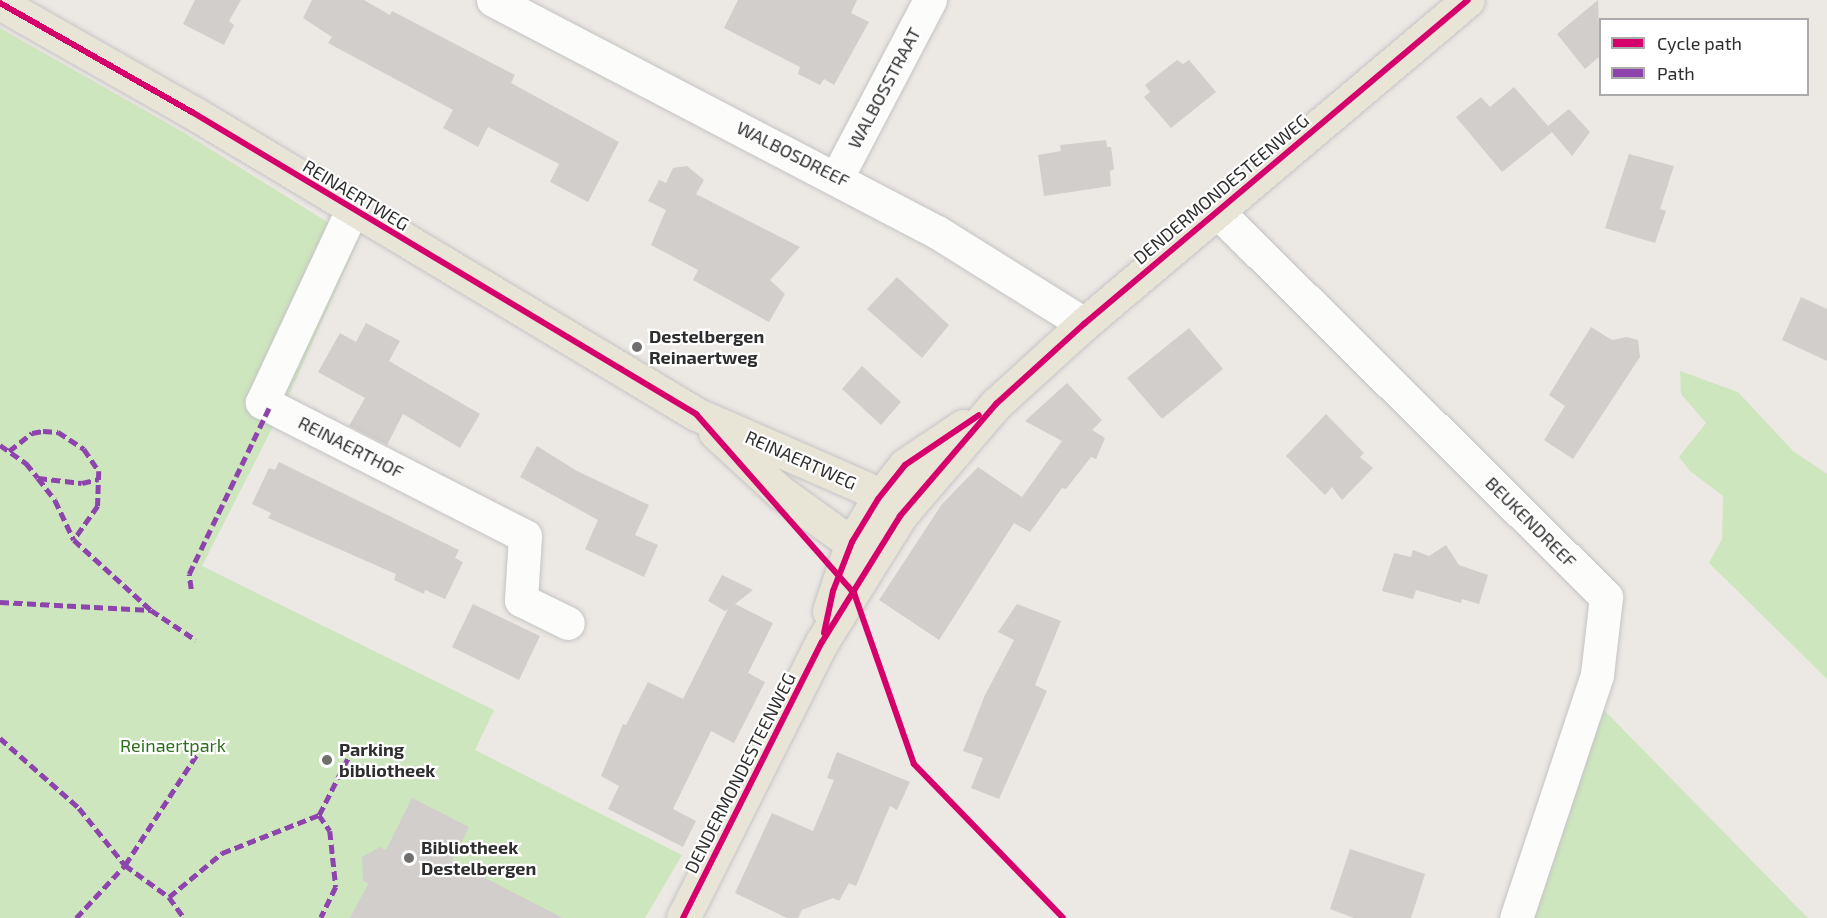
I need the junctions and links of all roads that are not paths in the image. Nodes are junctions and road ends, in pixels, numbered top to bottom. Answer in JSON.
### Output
{"nodes":[{"id":1,"x":493,"y":0,"type":"edge"},
{"id":2,"x":930,"y":0,"type":"edge"},
{"id":3,"x":1468,"y":0,"type":"edge"},
{"id":4,"x":0,"y":3,"type":"edge"},
{"id":5,"x":837,"y":177,"type":"junction"},
{"id":6,"x":352,"y":210,"type":"junction"},
{"id":7,"x":1217,"y":211,"type":"junction"},
{"id":8,"x":1084,"y":324,"type":"junction"},
{"id":9,"x":696,"y":414,"type":"junction"},
{"id":10,"x":889,"y":508,"type":"junction"},
{"id":11,"x":863,"y":551,"type":"junction"},
{"id":12,"x":568,"y":623,"type":"dead end"},
{"id":13,"x":683,"y":918,"type":"edge"},
{"id":14,"x":1516,"y":918,"type":"edge"}],
"edges":[{"from":1,"to":5,"type":"street","name":"WALBOSDREEF"},
{"from":2,"to":5,"type":"street","name":"WALBOSSTRAAT"},
{"from":3,"to":7,"type":"main road","name":"DENDERMONDESTEENWEG"},
{"from":4,"to":6,"type":"main road","name":"REINAERTWEG"},
{"from":5,"to":8,"type":"street","name":"WALBOSDREEF"},
{"from":6,"to":9,"type":"main road","name":"REINAERTWEG"},
{"from":6,"to":12,"type":"street","name":"REINAERTHOF"},
{"from":7,"to":8,"type":"main road","name":"DENDERMONDESTEENWEG"},
{"from":7,"to":14,"type":"street","name":"BEUKENDREEF"},
{"from":8,"to":10,"type":"main road","name":"DENDERMONDESTEENWEG"},
{"from":9,"to":10,"type":"main road","name":"REINAERTWEG"},
{"from":9,"to":11,"type":"main road","name":"REINAERTWEG"},
{"from":10,"to":11,"type":"main road","name":"DENDERMONDESTEENWEG"},
{"from":11,"to":13,"type":"main road","name":"DENDERMONDESTEENWEG"}]}
